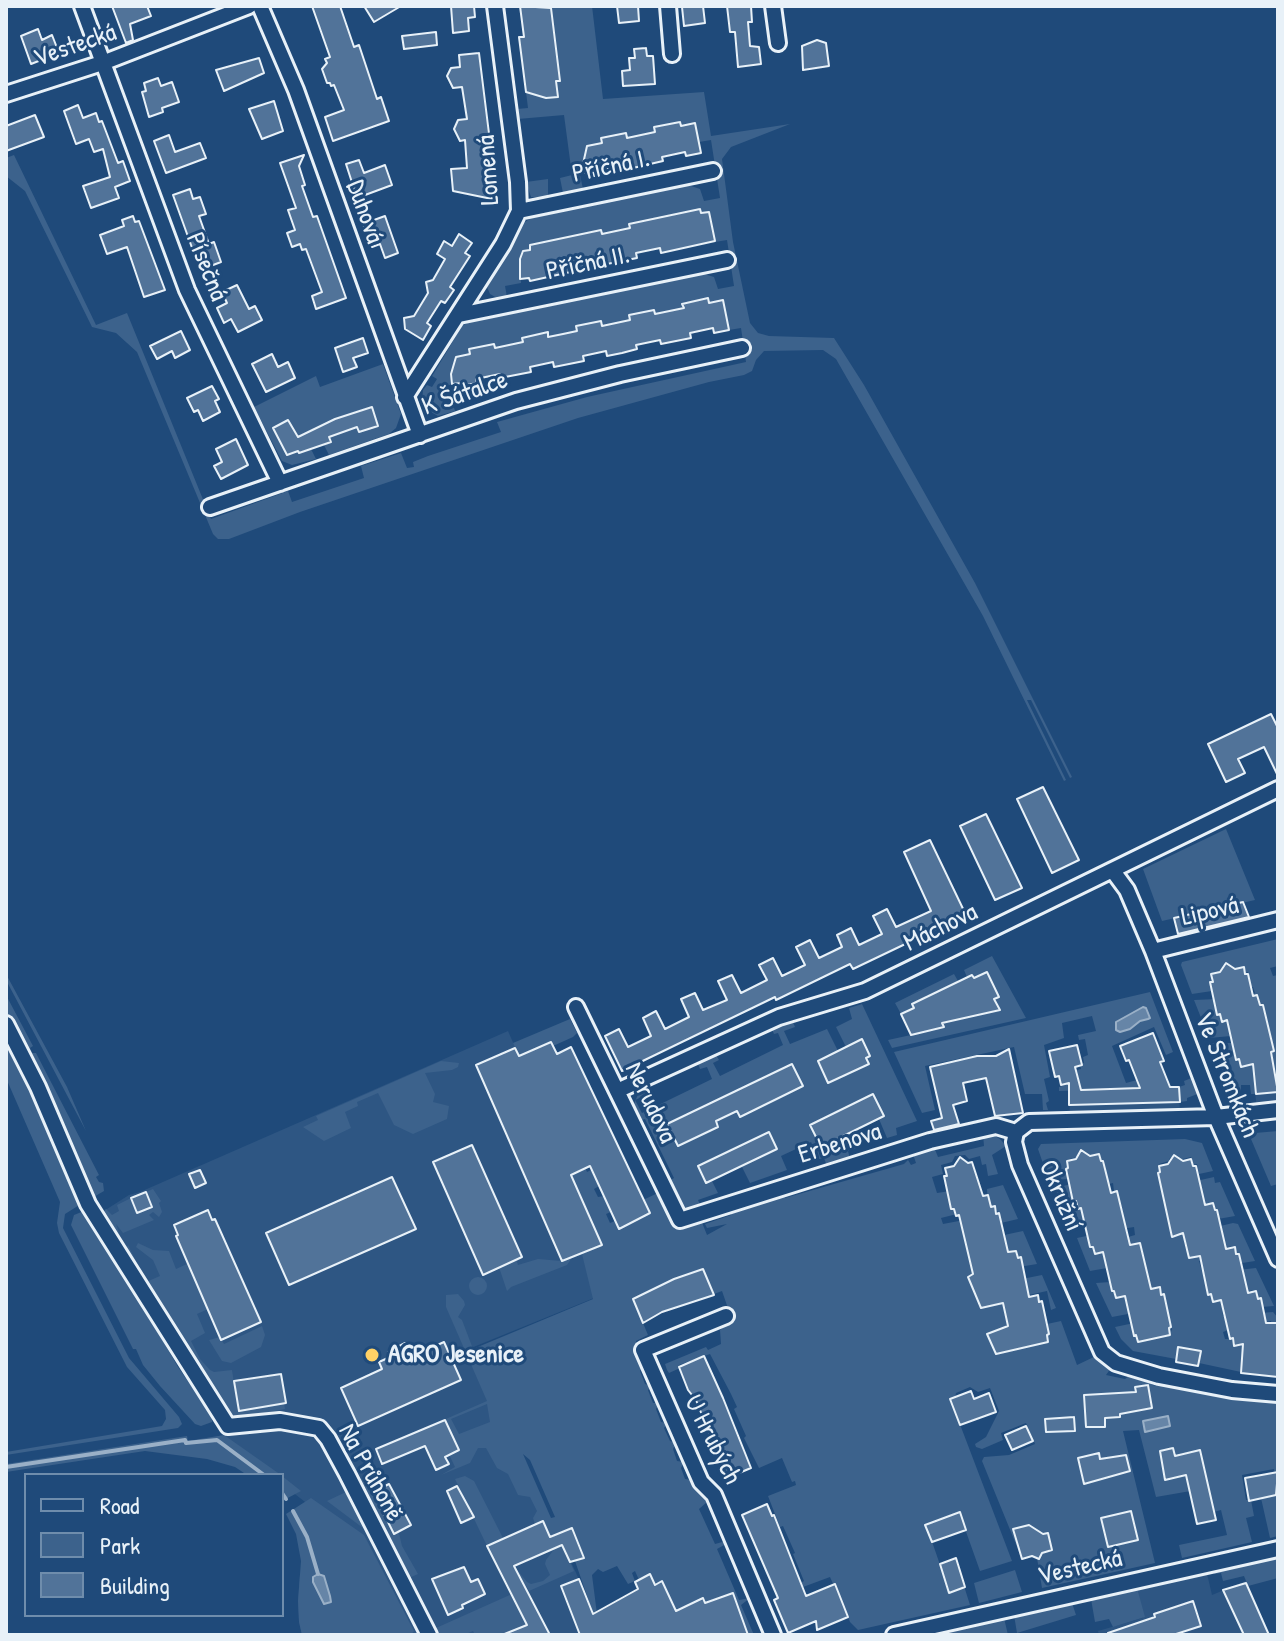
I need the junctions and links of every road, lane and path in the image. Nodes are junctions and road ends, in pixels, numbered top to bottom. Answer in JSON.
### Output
{"nodes":[{"id":1,"x":82,"y":6,"type":"edge"},
{"id":2,"x":249,"y":6,"type":"edge"},
{"id":3,"x":260,"y":6,"type":"edge"},
{"id":4,"x":495,"y":6,"type":"edge"},
{"id":5,"x":668,"y":6,"type":"edge"},
{"id":6,"x":773,"y":6,"type":"edge"},
{"id":7,"x":778,"y":43,"type":"dead end"},
{"id":8,"x":672,"y":54,"type":"dead end"},
{"id":9,"x":105,"y":62,"type":"junction"},
{"id":10,"x":6,"y":94,"type":"edge"},
{"id":11,"x":713,"y":171,"type":"dead end"},
{"id":12,"x":519,"y":211,"type":"junction"},
{"id":13,"x":727,"y":260,"type":"dead end"},
{"id":14,"x":459,"y":315,"type":"junction"},
{"id":15,"x":742,"y":348,"type":"dead end"},
{"id":16,"x":405,"y":397,"type":"junction"},
{"id":17,"x":420,"y":435,"type":"junction"},
{"id":18,"x":280,"y":483,"type":"junction"},
{"id":19,"x":210,"y":507,"type":"dead end"},
{"id":20,"x":1278,"y":789,"type":"edge"},
{"id":21,"x":1113,"y":871,"type":"junction"},
{"id":22,"x":1278,"y":920,"type":"edge"},
{"id":23,"x":1153,"y":951,"type":"junction"},
{"id":24,"x":576,"y":1007,"type":"dead end"},
{"id":25,"x":6,"y":1024,"type":"edge"},
{"id":26,"x":617,"y":1091,"type":"junction"},
{"id":27,"x":1278,"y":1110,"type":"edge"},
{"id":28,"x":1216,"y":1117,"type":"junction"},
{"id":29,"x":1016,"y":1132,"type":"junction"},
{"id":30,"x":680,"y":1220,"type":"joint"},
{"id":31,"x":1278,"y":1259,"type":"edge"},
{"id":32,"x":726,"y":1316,"type":"dead end"},
{"id":33,"x":1278,"y":1394,"type":"edge"},
{"id":34,"x":1278,"y":1549,"type":"edge"},
{"id":35,"x":429,"y":1635,"type":"edge"},
{"id":36,"x":773,"y":1635,"type":"edge"},
{"id":37,"x":894,"y":1635,"type":"edge"}],
"edges":[{"from":1,"to":9,"type":"street","name":"Písečná"},
{"from":2,"to":9,"type":"street","name":"Vestecká"},
{"from":3,"to":16,"type":"street","name":"Duhová"},
{"from":4,"to":12,"type":"street","name":"Lomená"},
{"from":5,"to":8,"type":"street"},
{"from":6,"to":7,"type":"street"},
{"from":9,"to":10,"type":"street","name":"Vestecká"},
{"from":9,"to":18,"type":"street","name":"Písečná"},
{"from":11,"to":12,"type":"street","name":"Příčná I."},
{"from":12,"to":14,"type":"street","name":"Lomená"},
{"from":13,"to":14,"type":"street","name":"Příčná II."},
{"from":14,"to":16,"type":"street","name":"Lomená"},
{"from":15,"to":17,"type":"street","name":"K Šátalce"},
{"from":16,"to":17,"type":"street","name":"Duhová"},
{"from":17,"to":18,"type":"street","name":"K Šátalce"},
{"from":18,"to":19,"type":"street","name":"K Šátalce"},
{"from":20,"to":21,"type":"street","name":"Máchova"},
{"from":21,"to":23,"type":"street","name":"Ve Stromkách"},
{"from":21,"to":26,"type":"street","name":"Máchova"},
{"from":22,"to":23,"type":"street","name":"Lipová"},
{"from":23,"to":28,"type":"street","name":"Ve Stromkách"},
{"from":24,"to":26,"type":"street","name":"Nerudova"},
{"from":25,"to":35,"type":"street","name":"Na Průhoně"},
{"from":26,"to":30,"type":"street","name":"Nerudova"},
{"from":27,"to":28,"type":"street","name":"Okružní"},
{"from":28,"to":29,"type":"street","name":"Okružní"},
{"from":28,"to":31,"type":"street","name":"Ve Stromkách"},
{"from":29,"to":30,"type":"street","name":"Erbenova"},
{"from":29,"to":33,"type":"street","name":"Okružní"},
{"from":32,"to":36,"type":"street","name":"U Hrubých"},
{"from":34,"to":37,"type":"street","name":"Vestecká"}]}
